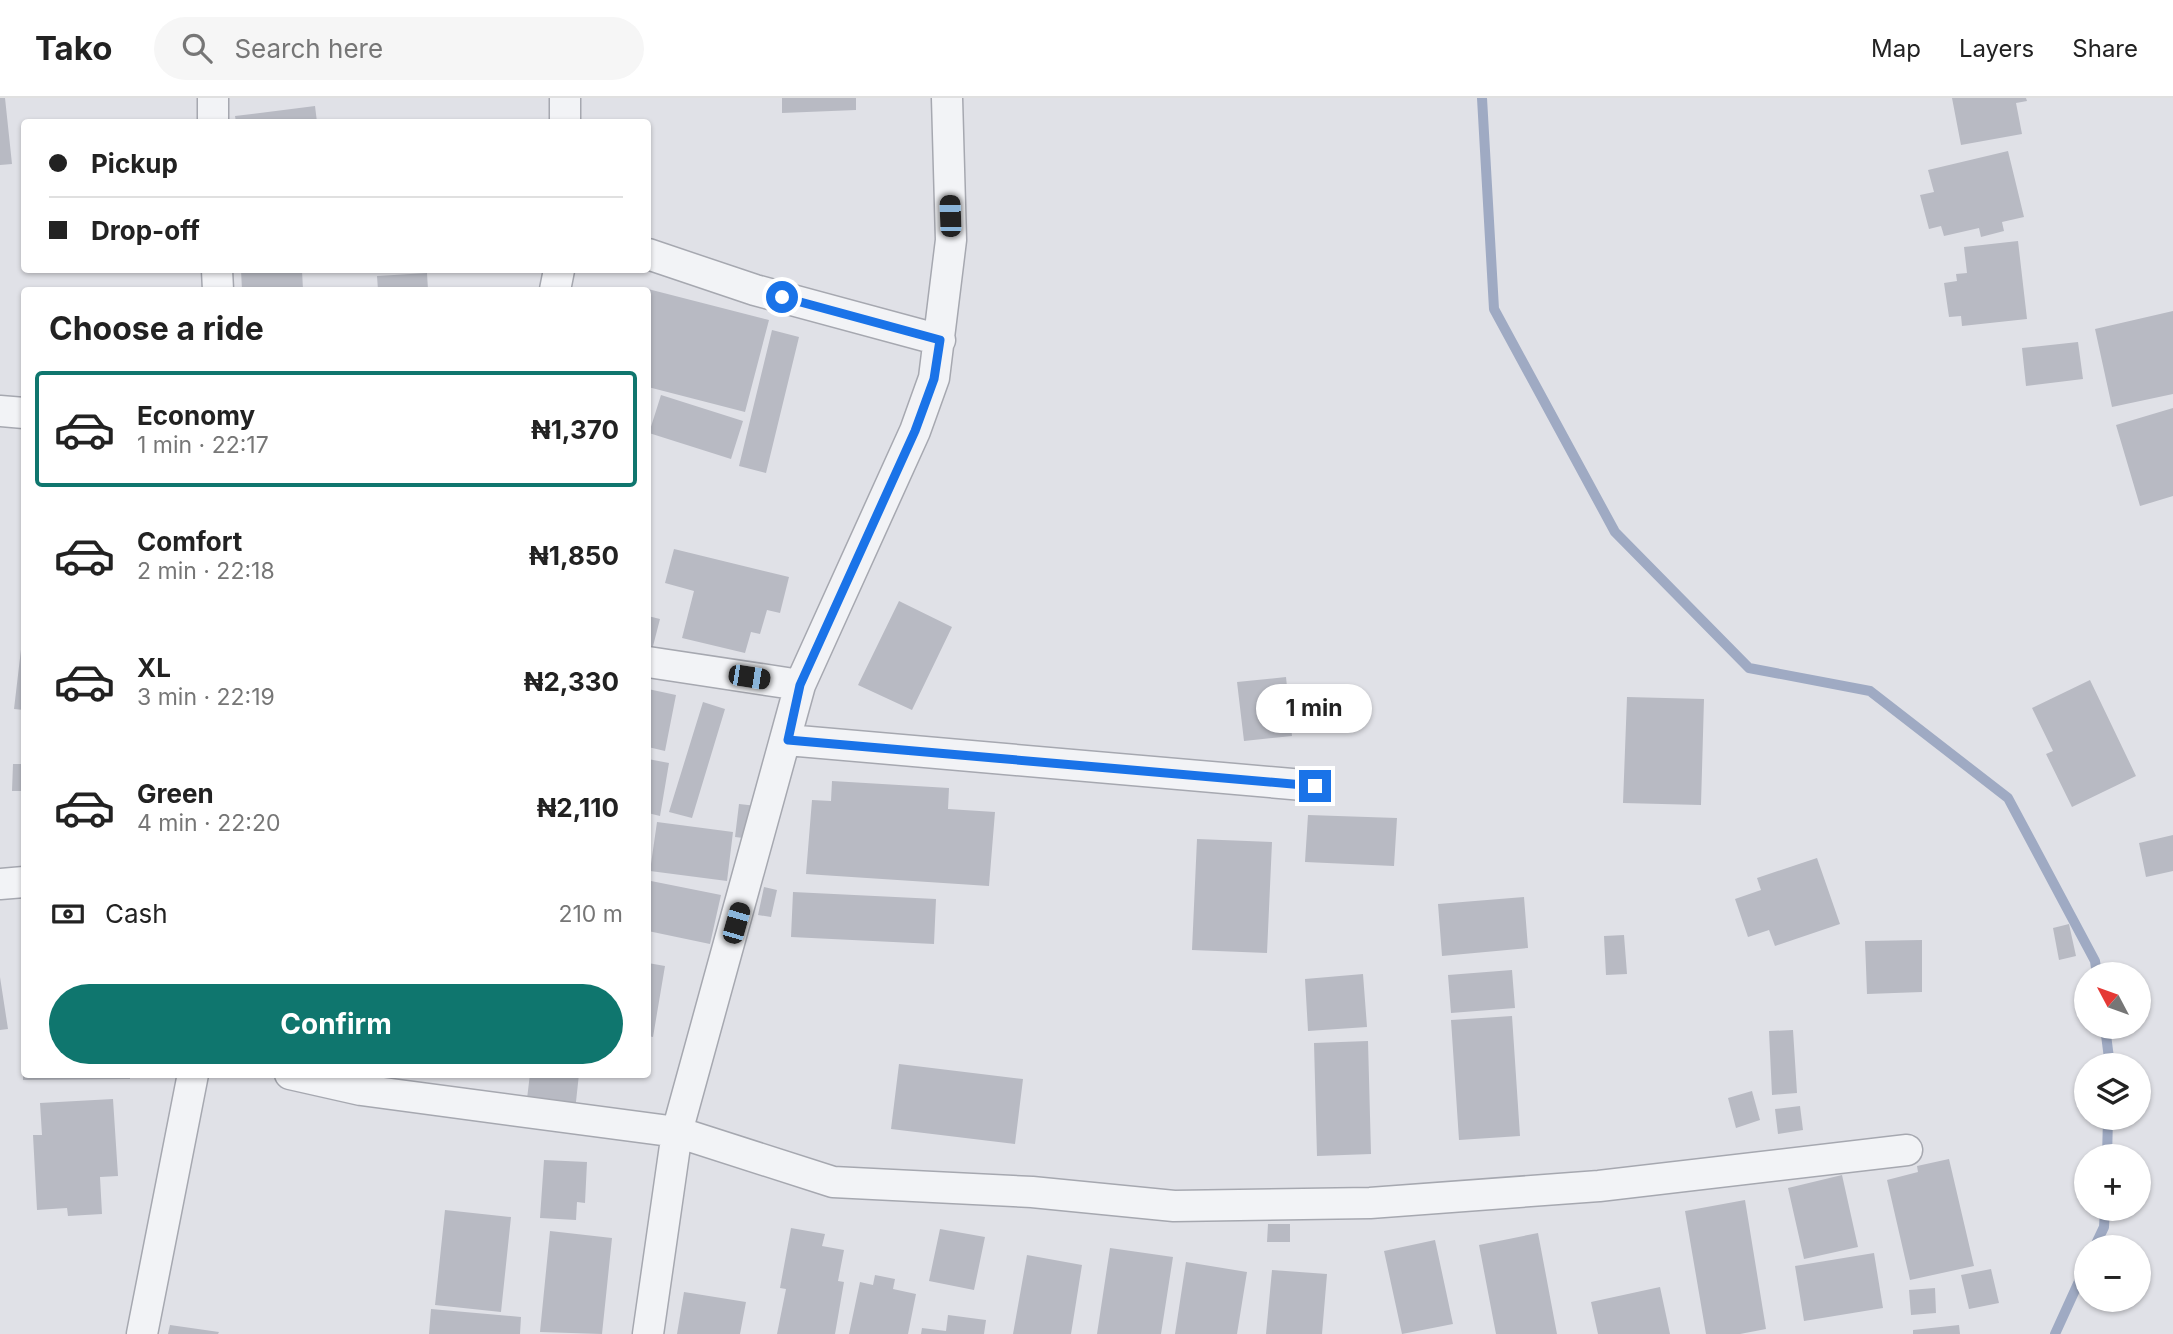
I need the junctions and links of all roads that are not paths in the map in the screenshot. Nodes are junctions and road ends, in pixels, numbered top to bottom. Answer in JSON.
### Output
{"nodes":[{"id":1,"x":213,"y":98,"type":"edge"},
{"id":2,"x":565,"y":98,"type":"edge"},
{"id":3,"x":947,"y":98,"type":"edge"},
{"id":4,"x":213,"y":119,"type":"edge"},
{"id":5,"x":565,"y":119,"type":"edge"},
{"id":6,"x":651,"y":255,"type":"edge"},
{"id":7,"x":940,"y":340,"type":"junction"},
{"id":8,"x":0,"y":411,"type":"edge"},
{"id":9,"x":21,"y":413,"type":"edge"},
{"id":10,"x":651,"y":662,"type":"edge"},
{"id":11,"x":800,"y":685,"type":"junction"},
{"id":12,"x":788,"y":740,"type":"junction"},
{"id":13,"x":1315,"y":786,"type":"dead end"},
{"id":14,"x":21,"y":882,"type":"edge"},
{"id":15,"x":0,"y":884,"type":"edge"},
{"id":16,"x":192,"y":1078,"type":"edge"},
{"id":17,"x":308,"y":1078,"type":"edge"},
{"id":18,"x":677,"y":1132,"type":"junction"},
{"id":19,"x":1906,"y":1150,"type":"dead end"},
{"id":20,"x":142,"y":1334,"type":"edge"},
{"id":21,"x":648,"y":1334,"type":"edge"}],
"edges":[{"from":1,"to":4,"type":"street"},
{"from":2,"to":5,"type":"street"},
{"from":3,"to":7,"type":"street"},
{"from":6,"to":7,"type":"street"},
{"from":7,"to":11,"type":"street"},
{"from":8,"to":9,"type":"street"},
{"from":10,"to":11,"type":"street"},
{"from":11,"to":12,"type":"street"},
{"from":12,"to":13,"type":"street"},
{"from":12,"to":18,"type":"street"},
{"from":14,"to":15,"type":"street"},
{"from":16,"to":20,"type":"street"},
{"from":17,"to":18,"type":"street"},
{"from":18,"to":19,"type":"street"},
{"from":18,"to":21,"type":"street"}]}
